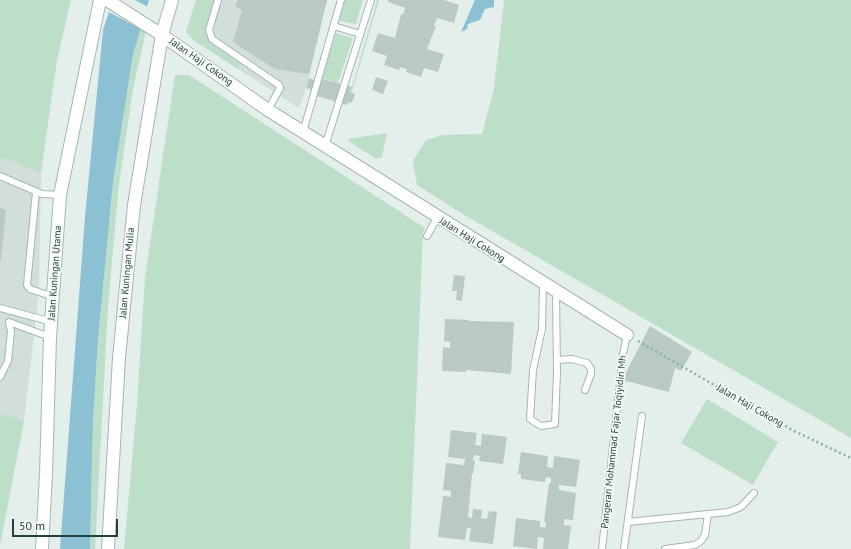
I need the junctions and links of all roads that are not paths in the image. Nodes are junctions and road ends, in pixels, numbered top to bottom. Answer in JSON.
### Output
{"nodes":[{"id":1,"x":172,"y":0,"type":"edge"},
{"id":2,"x":218,"y":0,"type":"edge"},
{"id":3,"x":341,"y":0,"type":"edge"},
{"id":4,"x":371,"y":0,"type":"edge"},
{"id":5,"x":106,"y":1,"type":"edge"},
{"id":6,"x":334,"y":26,"type":"junction"},
{"id":7,"x":360,"y":34,"type":"junction"},
{"id":8,"x":162,"y":35,"type":"junction"},
{"id":9,"x":268,"y":110,"type":"junction"},
{"id":10,"x":303,"y":132,"type":"junction"},
{"id":11,"x":326,"y":146,"type":"junction"},
{"id":12,"x":0,"y":176,"type":"edge"},
{"id":13,"x":36,"y":192,"type":"junction"},
{"id":14,"x":60,"y":195,"type":"junction"},
{"id":15,"x":437,"y":218,"type":"junction"},
{"id":16,"x":427,"y":236,"type":"dead end"},
{"id":17,"x":543,"y":283,"type":"junction"},
{"id":18,"x":556,"y":291,"type":"junction"},
{"id":19,"x":54,"y":297,"type":"junction"},
{"id":20,"x":3,"y":308,"type":"edge"},
{"id":21,"x":9,"y":322,"type":"junction"},
{"id":22,"x":52,"y":322,"type":"junction"},
{"id":23,"x":627,"y":335,"type":"joint"},
{"id":24,"x":50,"y":337,"type":"junction"},
{"id":25,"x":557,"y":360,"type":"junction"},
{"id":26,"x":0,"y":376,"type":"edge"},
{"id":27,"x":585,"y":390,"type":"dead end"},
{"id":28,"x":642,"y":416,"type":"dead end"},
{"id":29,"x":754,"y":493,"type":"dead end"},
{"id":30,"x":708,"y":514,"type":"junction"},
{"id":31,"x":628,"y":522,"type":"junction"},
{"id":32,"x":42,"y":549,"type":"edge"},
{"id":33,"x":108,"y":549,"type":"edge"},
{"id":34,"x":602,"y":549,"type":"edge"},
{"id":35,"x":624,"y":549,"type":"edge"},
{"id":36,"x":665,"y":549,"type":"edge"}],
"edges":[{"from":1,"to":8,"type":"street","name":"Jalan Kuningan Mulia"},
{"from":2,"to":9,"type":"lane"},
{"from":3,"to":6,"type":"lane"},
{"from":4,"to":7,"type":"lane"},
{"from":5,"to":8,"type":"street","name":"Jalan Haji Cokong"},
{"from":5,"to":14,"type":"street","name":"Jalan Kuningan Utama"},
{"from":6,"to":7,"type":"lane"},
{"from":6,"to":10,"type":"lane"},
{"from":7,"to":11,"type":"lane"},
{"from":8,"to":9,"type":"street","name":"Jalan Haji Cokong"},
{"from":8,"to":33,"type":"street","name":"Jalan Kuningan Mulia"},
{"from":9,"to":10,"type":"street","name":"Jalan Haji Cokong"},
{"from":10,"to":11,"type":"street","name":"Jalan Haji Cokong"},
{"from":11,"to":15,"type":"street","name":"Jalan Haji Cokong"},
{"from":12,"to":13,"type":"lane"},
{"from":13,"to":14,"type":"lane"},
{"from":13,"to":19,"type":"lane"},
{"from":14,"to":19,"type":"street","name":"Jalan Kuningan Utama"},
{"from":15,"to":16,"type":"lane"},
{"from":15,"to":17,"type":"street","name":"Jalan Haji Cokong"},
{"from":17,"to":18,"type":"street","name":"Jalan Haji Cokong"},
{"from":17,"to":25,"type":"lane"},
{"from":18,"to":23,"type":"street","name":"Jalan Haji Cokong"},
{"from":18,"to":25,"type":"lane"},
{"from":19,"to":22,"type":"street","name":"Jalan Kuningan Utama"},
{"from":20,"to":21,"type":"lane"},
{"from":20,"to":22,"type":"lane"},
{"from":21,"to":24,"type":"lane"},
{"from":21,"to":26,"type":"lane"},
{"from":22,"to":24,"type":"street","name":"Jalan Kuningan Utama"},
{"from":23,"to":34,"type":"lane","name":"Pangeran Mohammad Fajar Toqiyidin Mh"},
{"from":24,"to":32,"type":"street","name":"Jalan Kuningan Utama"},
{"from":25,"to":27,"type":"lane"},
{"from":28,"to":31,"type":"lane"},
{"from":29,"to":30,"type":"lane"},
{"from":30,"to":31,"type":"lane"},
{"from":30,"to":36,"type":"lane"},
{"from":31,"to":35,"type":"lane"}]}
